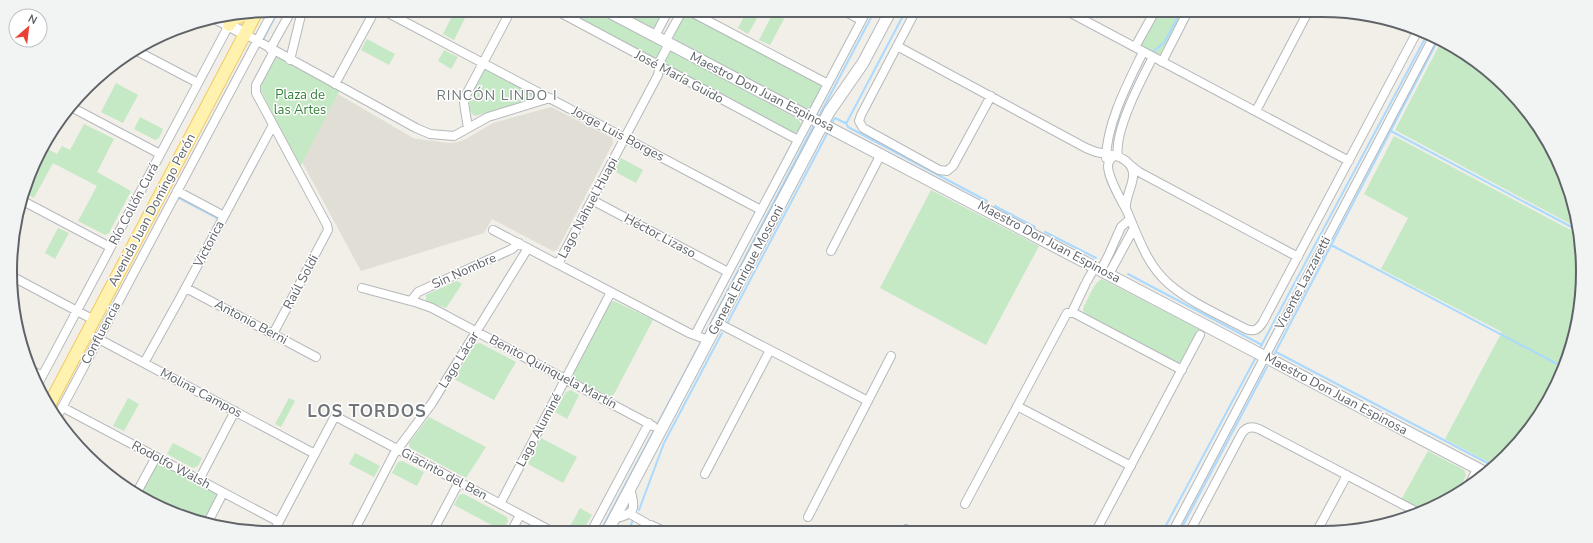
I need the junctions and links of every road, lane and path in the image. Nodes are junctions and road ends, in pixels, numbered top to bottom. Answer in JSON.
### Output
{"nodes":[{"id":1,"x":270,"y":17,"type":"edge"},
{"id":2,"x":288,"y":17,"type":"edge"},
{"id":3,"x":301,"y":17,"type":"edge"},
{"id":4,"x":371,"y":17,"type":"edge"},
{"id":5,"x":396,"y":17,"type":"edge"},
{"id":6,"x":507,"y":17,"type":"edge"},
{"id":7,"x":568,"y":17,"type":"edge"},
{"id":8,"x":619,"y":17,"type":"edge"},
{"id":9,"x":665,"y":17,"type":"edge"},
{"id":10,"x":679,"y":17,"type":"edge"},
{"id":11,"x":701,"y":17,"type":"edge"},
{"id":12,"x":855,"y":17,"type":"edge"},
{"id":13,"x":863,"y":17,"type":"edge"},
{"id":14,"x":887,"y":17,"type":"edge"},
{"id":15,"x":912,"y":17,"type":"edge"},
{"id":16,"x":1078,"y":17,"type":"edge"},
{"id":17,"x":1152,"y":17,"type":"edge"},
{"id":18,"x":1185,"y":17,"type":"edge"},
{"id":19,"x":1305,"y":17,"type":"edge"},
{"id":20,"x":253,"y":18,"type":"edge"},
{"id":21,"x":232,"y":20,"type":"edge"},
{"id":22,"x":861,"y":20,"type":"junction"},
{"id":23,"x":223,"y":22,"type":"edge"},
{"id":24,"x":229,"y":25,"type":"junction"},
{"id":25,"x":245,"y":34,"type":"junction"},
{"id":26,"x":1415,"y":35,"type":"edge"},
{"id":27,"x":655,"y":36,"type":"junction"},
{"id":28,"x":257,"y":42,"type":"junction"},
{"id":29,"x":1431,"y":42,"type":"edge"},
{"id":30,"x":667,"y":43,"type":"junction"},
{"id":31,"x":897,"y":46,"type":"junction"},
{"id":32,"x":1135,"y":48,"type":"junction"},
{"id":33,"x":272,"y":50,"type":"junction"},
{"id":34,"x":1144,"y":52,"type":"junction"},
{"id":35,"x":141,"y":53,"type":"edge"},
{"id":36,"x":1153,"y":57,"type":"junction"},
{"id":37,"x":290,"y":60,"type":"junction"},
{"id":38,"x":483,"y":62,"type":"junction"},
{"id":39,"x":1162,"y":62,"type":"junction"},
{"id":40,"x":660,"y":66,"type":"junction"},
{"id":41,"x":198,"y":83,"type":"junction"},
{"id":42,"x":335,"y":84,"type":"junction"},
{"id":43,"x":828,"y":84,"type":"junction"},
{"id":44,"x":991,"y":96,"type":"junction"},
{"id":45,"x":550,"y":98,"type":"junction"},
{"id":46,"x":76,"y":109,"type":"edge"},
{"id":47,"x":1256,"y":111,"type":"junction"},
{"id":48,"x":810,"y":118,"type":"junction"},
{"id":49,"x":824,"y":124,"type":"junction"},
{"id":50,"x":273,"y":125,"type":"junction"},
{"id":51,"x":468,"y":128,"type":"junction"},
{"id":52,"x":625,"y":138,"type":"junction"},
{"id":53,"x":798,"y":140,"type":"junction"},
{"id":54,"x":1086,"y":148,"type":"junction"},
{"id":55,"x":160,"y":154,"type":"junction"},
{"id":56,"x":881,"y":154,"type":"junction"},
{"id":57,"x":1106,"y":154,"type":"junction"},
{"id":58,"x":1118,"y":156,"type":"junction"},
{"id":59,"x":1349,"y":161,"type":"junction"},
{"id":60,"x":1130,"y":164,"type":"junction"},
{"id":61,"x":1108,"y":168,"type":"junction"},
{"id":62,"x":1155,"y":181,"type":"junction"},
{"id":63,"x":1131,"y":186,"type":"junction"},
{"id":64,"x":177,"y":191,"type":"junction"},
{"id":65,"x":592,"y":200,"type":"junction"},
{"id":66,"x":27,"y":203,"type":"edge"},
{"id":67,"x":1126,"y":209,"type":"junction"},
{"id":68,"x":761,"y":210,"type":"junction"},
{"id":69,"x":224,"y":216,"type":"junction"},
{"id":70,"x":1130,"y":219,"type":"junction"},
{"id":71,"x":493,"y":230,"type":"dead end"},
{"id":72,"x":1135,"y":231,"type":"junction"},
{"id":73,"x":519,"y":243,"type":"junction"},
{"id":74,"x":110,"y":247,"type":"junction"},
{"id":75,"x":528,"y":248,"type":"junction"},
{"id":76,"x":831,"y":250,"type":"dead end"},
{"id":77,"x":1298,"y":257,"type":"junction"},
{"id":78,"x":558,"y":264,"type":"junction"},
{"id":79,"x":728,"y":272,"type":"junction"},
{"id":80,"x":1105,"y":272,"type":"junction"},
{"id":81,"x":17,"y":279,"type":"edge"},
{"id":82,"x":186,"y":288,"type":"junction"},
{"id":83,"x":362,"y":288,"type":"dead end"},
{"id":84,"x":611,"y":292,"type":"junction"},
{"id":85,"x":411,"y":301,"type":"junction"},
{"id":86,"x":77,"y":311,"type":"junction"},
{"id":87,"x":1072,"y":312,"type":"junction"},
{"id":88,"x":94,"y":320,"type":"junction"},
{"id":89,"x":718,"y":323,"type":"junction"},
{"id":90,"x":476,"y":331,"type":"junction"},
{"id":91,"x":87,"y":332,"type":"junction"},
{"id":92,"x":273,"y":334,"type":"junction"},
{"id":93,"x":694,"y":335,"type":"junction"},
{"id":94,"x":1200,"y":335,"type":"dead end"},
{"id":95,"x":99,"y":338,"type":"junction"},
{"id":96,"x":708,"y":340,"type":"junction"},
{"id":97,"x":770,"y":350,"type":"junction"},
{"id":98,"x":891,"y":356,"type":"dead end"},
{"id":99,"x":1265,"y":356,"type":"junction"},
{"id":100,"x":316,"y":357,"type":"dead end"},
{"id":101,"x":144,"y":363,"type":"junction"},
{"id":102,"x":1182,"y":370,"type":"junction"},
{"id":103,"x":40,"y":379,"type":"edge"},
{"id":104,"x":565,"y":379,"type":"junction"},
{"id":105,"x":52,"y":400,"type":"edge"},
{"id":106,"x":868,"y":401,"type":"junction"},
{"id":107,"x":1017,"y":406,"type":"junction"},
{"id":108,"x":62,"y":407,"type":"junction"},
{"id":109,"x":235,"y":411,"type":"junction"},
{"id":110,"x":59,"y":412,"type":"edge"},
{"id":111,"x":398,"y":450,"type":"junction"},
{"id":112,"x":315,"y":454,"type":"junction"},
{"id":113,"x":156,"y":457,"type":"junction"},
{"id":114,"x":1131,"y":466,"type":"junction"},
{"id":115,"x":1480,"y":470,"type":"edge"},
{"id":116,"x":705,"y":474,"type":"dead end"},
{"id":117,"x":1346,"y":475,"type":"junction"},
{"id":118,"x":199,"y":480,"type":"junction"},
{"id":119,"x":459,"y":482,"type":"junction"},
{"id":120,"x":630,"y":488,"type":"junction"},
{"id":121,"x":139,"y":489,"type":"edge"},
{"id":122,"x":223,"y":492,"type":"junction"},
{"id":123,"x":500,"y":504,"type":"junction"},
{"id":124,"x":965,"y":504,"type":"dead end"},
{"id":125,"x":1412,"y":509,"type":"edge"},
{"id":126,"x":630,"y":514,"type":"junction"},
{"id":127,"x":520,"y":515,"type":"junction"},
{"id":128,"x":808,"y":517,"type":"dead end"},
{"id":129,"x":210,"y":518,"type":"edge"},
{"id":130,"x":614,"y":519,"type":"junction"},
{"id":131,"x":279,"y":522,"type":"junction"},
{"id":132,"x":277,"y":526,"type":"edge"},
{"id":133,"x":357,"y":526,"type":"edge"},
{"id":134,"x":436,"y":526,"type":"edge"},
{"id":135,"x":514,"y":526,"type":"edge"},
{"id":136,"x":541,"y":526,"type":"edge"},
{"id":137,"x":594,"y":526,"type":"edge"},
{"id":138,"x":610,"y":526,"type":"edge"},
{"id":139,"x":653,"y":526,"type":"edge"},
{"id":140,"x":1099,"y":526,"type":"edge"},
{"id":141,"x":1176,"y":526,"type":"edge"},
{"id":142,"x":1193,"y":526,"type":"edge"},
{"id":143,"x":1320,"y":526,"type":"edge"}],
"edges":[{"from":1,"to":28,"type":"street","name":"Confluencia"},
{"from":2,"to":33,"type":"street"},
{"from":3,"to":37,"type":"street"},
{"from":4,"to":42,"type":"street"},
{"from":5,"to":38,"type":"street","name":"Jorge Luis Borges"},
{"from":6,"to":38,"type":"street"},
{"from":7,"to":40,"type":"street","name":"José María Guido"},
{"from":8,"to":27,"type":"main road","name":"Maestro Don Juan Espinosa"},
{"from":9,"to":27,"type":"street"},
{"from":10,"to":30,"type":"street","name":"Lago Nahuel Huapi"},
{"from":11,"to":43,"type":"street"},
{"from":12,"to":22,"type":"street"},
{"from":13,"to":22,"type":"street"},
{"from":14,"to":49,"type":"main road","name":"General Enrique Mosconi"},
{"from":15,"to":31,"type":"street"},
{"from":16,"to":32,"type":"street"},
{"from":17,"to":32,"type":"street"},
{"from":18,"to":39,"type":"street"},
{"from":19,"to":47,"type":"street"},
{"from":20,"to":25,"type":"main road","name":"Avenida Juan Domingo Perón"},
{"from":21,"to":24,"type":"main road"},
{"from":22,"to":43,"type":"street"},
{"from":23,"to":24,"type":"main road"},
{"from":24,"to":25,"type":"main road"},
{"from":24,"to":41,"type":"street","name":"Río Collón Curá"},
{"from":25,"to":28,"type":"street"},
{"from":25,"to":88,"type":"main road","name":"Avenida Juan Domingo Perón"},
{"from":26,"to":59,"type":"street"},
{"from":27,"to":30,"type":"main road","name":"Maestro Don Juan Espinosa"},
{"from":28,"to":33,"type":"street"},
{"from":28,"to":64,"type":"street","name":"Confluencia"},
{"from":29,"to":99,"type":"street","name":"Vicente Lazzaretti"},
{"from":30,"to":40,"type":"street","name":"Lago Nahuel Huapi"},
{"from":30,"to":48,"type":"main road","name":"Maestro Don Juan Espinosa"},
{"from":31,"to":44,"type":"street"},
{"from":31,"to":44,"type":"street"},
{"from":32,"to":34,"type":"street"},
{"from":33,"to":37,"type":"street"},
{"from":33,"to":50,"type":"street"},
{"from":34,"to":36,"type":"street"},
{"from":34,"to":57,"type":"street"},
{"from":35,"to":41,"type":"street"},
{"from":36,"to":39,"type":"street"},
{"from":36,"to":58,"type":"street"},
{"from":37,"to":42,"type":"street"},
{"from":38,"to":45,"type":"street","name":"Jorge Luis Borges"},
{"from":38,"to":51,"type":"street"},
{"from":39,"to":47,"type":"street"},
{"from":40,"to":52,"type":"street","name":"Lago Nahuel Huapi"},
{"from":40,"to":53,"type":"street","name":"José María Guido"},
{"from":41,"to":55,"type":"street","name":"Río Collón Curá"},
{"from":42,"to":51,"type":"street"},
{"from":43,"to":48,"type":"street"},
{"from":44,"to":54,"type":"street"},
{"from":45,"to":51,"type":"street"},
{"from":45,"to":52,"type":"street","name":"Jorge Luis Borges"},
{"from":46,"to":55,"type":"street"},
{"from":47,"to":59,"type":"street"},
{"from":48,"to":49,"type":"main road","name":"Maestro Don Juan Espinosa"},
{"from":48,"to":53,"type":"street"},
{"from":49,"to":56,"type":"main road","name":"Maestro Don Juan Espinosa"},
{"from":49,"to":89,"type":"main road","name":"General Enrique Mosconi"},
{"from":50,"to":69,"type":"street","name":"Victorica"},
{"from":50,"to":92,"type":"street","name":"Raúl Soldi"},
{"from":52,"to":65,"type":"street","name":"Lago Nahuel Huapi"},
{"from":52,"to":68,"type":"street","name":"Jorge Luis Borges"},
{"from":53,"to":68,"type":"street"},
{"from":54,"to":57,"type":"street"},
{"from":54,"to":61,"type":"street"},
{"from":55,"to":74,"type":"street","name":"Río Collón Curá"},
{"from":56,"to":76,"type":"street"},
{"from":56,"to":80,"type":"main road","name":"Maestro Don Juan Espinosa"},
{"from":57,"to":58,"type":"street"},
{"from":57,"to":61,"type":"street"},
{"from":58,"to":60,"type":"street"},
{"from":58,"to":61,"type":"street"},
{"from":59,"to":77,"type":"street"},
{"from":60,"to":62,"type":"street"},
{"from":60,"to":63,"type":"street"},
{"from":61,"to":67,"type":"street"},
{"from":62,"to":63,"type":"street"},
{"from":62,"to":77,"type":"street"},
{"from":63,"to":67,"type":"street"},
{"from":64,"to":69,"type":"street"},
{"from":64,"to":95,"type":"street","name":"Confluencia"},
{"from":65,"to":78,"type":"street","name":"Lago Nahuel Huapi"},
{"from":65,"to":79,"type":"street","name":"Héctor Lizaso"},
{"from":66,"to":74,"type":"street"},
{"from":67,"to":70,"type":"street"},
{"from":68,"to":79,"type":"street"},
{"from":69,"to":82,"type":"street","name":"Victorica"},
{"from":70,"to":72,"type":"street"},
{"from":70,"to":80,"type":"street"},
{"from":71,"to":73,"type":"street"},
{"from":72,"to":77,"type":"street"},
{"from":72,"to":80,"type":"street"},
{"from":73,"to":75,"type":"street"},
{"from":73,"to":85,"type":"street","name":"Sin Nombre"},
{"from":74,"to":86,"type":"street","name":"Río Collón Curá"},
{"from":75,"to":78,"type":"street"},
{"from":75,"to":90,"type":"street","name":"Lago Lácar"},
{"from":78,"to":84,"type":"street"},
{"from":79,"to":93,"type":"street"},
{"from":80,"to":87,"type":"street"},
{"from":80,"to":99,"type":"main road","name":"Maestro Don Juan Espinosa"},
{"from":81,"to":86,"type":"street"},
{"from":82,"to":92,"type":"street","name":"Antonio Berni"},
{"from":82,"to":101,"type":"street","name":"Victorica"},
{"from":83,"to":85,"type":"street","name":"Benito Quinquela Martín"},
{"from":84,"to":93,"type":"street"},
{"from":84,"to":104,"type":"street","name":"Lago Aluminé"},
{"from":85,"to":90,"type":"street","name":"Benito Quinquela Martín"},
{"from":86,"to":88,"type":"street"},
{"from":86,"to":103,"type":"street","name":"Río Collón Curá"},
{"from":87,"to":102,"type":"street"},
{"from":87,"to":107,"type":"street"},
{"from":88,"to":91,"type":"main road","name":"Avenida Juan Domingo Perón"},
{"from":89,"to":96,"type":"main road","name":"General Enrique Mosconi"},
{"from":89,"to":97,"type":"street"},
{"from":90,"to":104,"type":"street","name":"Benito Quinquela Martín"},
{"from":90,"to":111,"type":"street","name":"Lago Lácar"},
{"from":91,"to":95,"type":"street","name":"Molina Campos"},
{"from":91,"to":105,"type":"main road","name":"Avenida Juan Domingo Perón"},
{"from":92,"to":100,"type":"street","name":"Antonio Berni"},
{"from":93,"to":96,"type":"street"},
{"from":94,"to":102,"type":"street"},
{"from":95,"to":101,"type":"street","name":"Molina Campos"},
{"from":95,"to":108,"type":"street","name":"Confluencia"},
{"from":96,"to":120,"type":"main road","name":"General Enrique Mosconi"},
{"from":97,"to":106,"type":"street"},
{"from":97,"to":116,"type":"street"},
{"from":98,"to":106,"type":"street"},
{"from":99,"to":115,"type":"main road","name":"Maestro Don Juan Espinosa"},
{"from":99,"to":141,"type":"street","name":"Vicente Lazzaretti"},
{"from":101,"to":109,"type":"street","name":"Molina Campos"},
{"from":102,"to":114,"type":"street"},
{"from":104,"to":123,"type":"street","name":"Lago Aluminé"},
{"from":104,"to":137,"type":"street","name":"Benito Quinquela Martín"},
{"from":106,"to":128,"type":"street"},
{"from":107,"to":114,"type":"street"},
{"from":107,"to":124,"type":"street"},
{"from":108,"to":110,"type":"street","name":"Confluencia"},
{"from":108,"to":113,"type":"street","name":"Rodolfo Walsh"},
{"from":109,"to":112,"type":"street","name":"Molina Campos"},
{"from":109,"to":118,"type":"street"},
{"from":111,"to":112,"type":"street","name":"Giacinto del Ben"},
{"from":111,"to":119,"type":"street","name":"Giacinto del Ben"},
{"from":111,"to":133,"type":"street","name":"Lago Lácar"},
{"from":112,"to":131,"type":"street"},
{"from":113,"to":118,"type":"street","name":"Rodolfo Walsh"},
{"from":113,"to":121,"type":"street"},
{"from":114,"to":140,"type":"street"},
{"from":117,"to":125,"type":"street"},
{"from":117,"to":142,"type":"street"},
{"from":117,"to":143,"type":"street"},
{"from":118,"to":122,"type":"street","name":"Rodolfo Walsh"},
{"from":119,"to":123,"type":"street","name":"Giacinto del Ben"},
{"from":119,"to":134,"type":"street"},
{"from":120,"to":126,"type":"street"},
{"from":120,"to":130,"type":"main road","name":"General Enrique Mosconi"},
{"from":122,"to":129,"type":"street"},
{"from":122,"to":131,"type":"street","name":"Rodolfo Walsh"},
{"from":123,"to":127,"type":"street","name":"Giacinto del Ben"},
{"from":126,"to":130,"type":"street"},
{"from":126,"to":139,"type":"street"},
{"from":127,"to":135,"type":"street"},
{"from":127,"to":136,"type":"street","name":"Giacinto del Ben"},
{"from":130,"to":138,"type":"main road","name":"General Enrique Mosconi"},
{"from":131,"to":132,"type":"street"}]}
